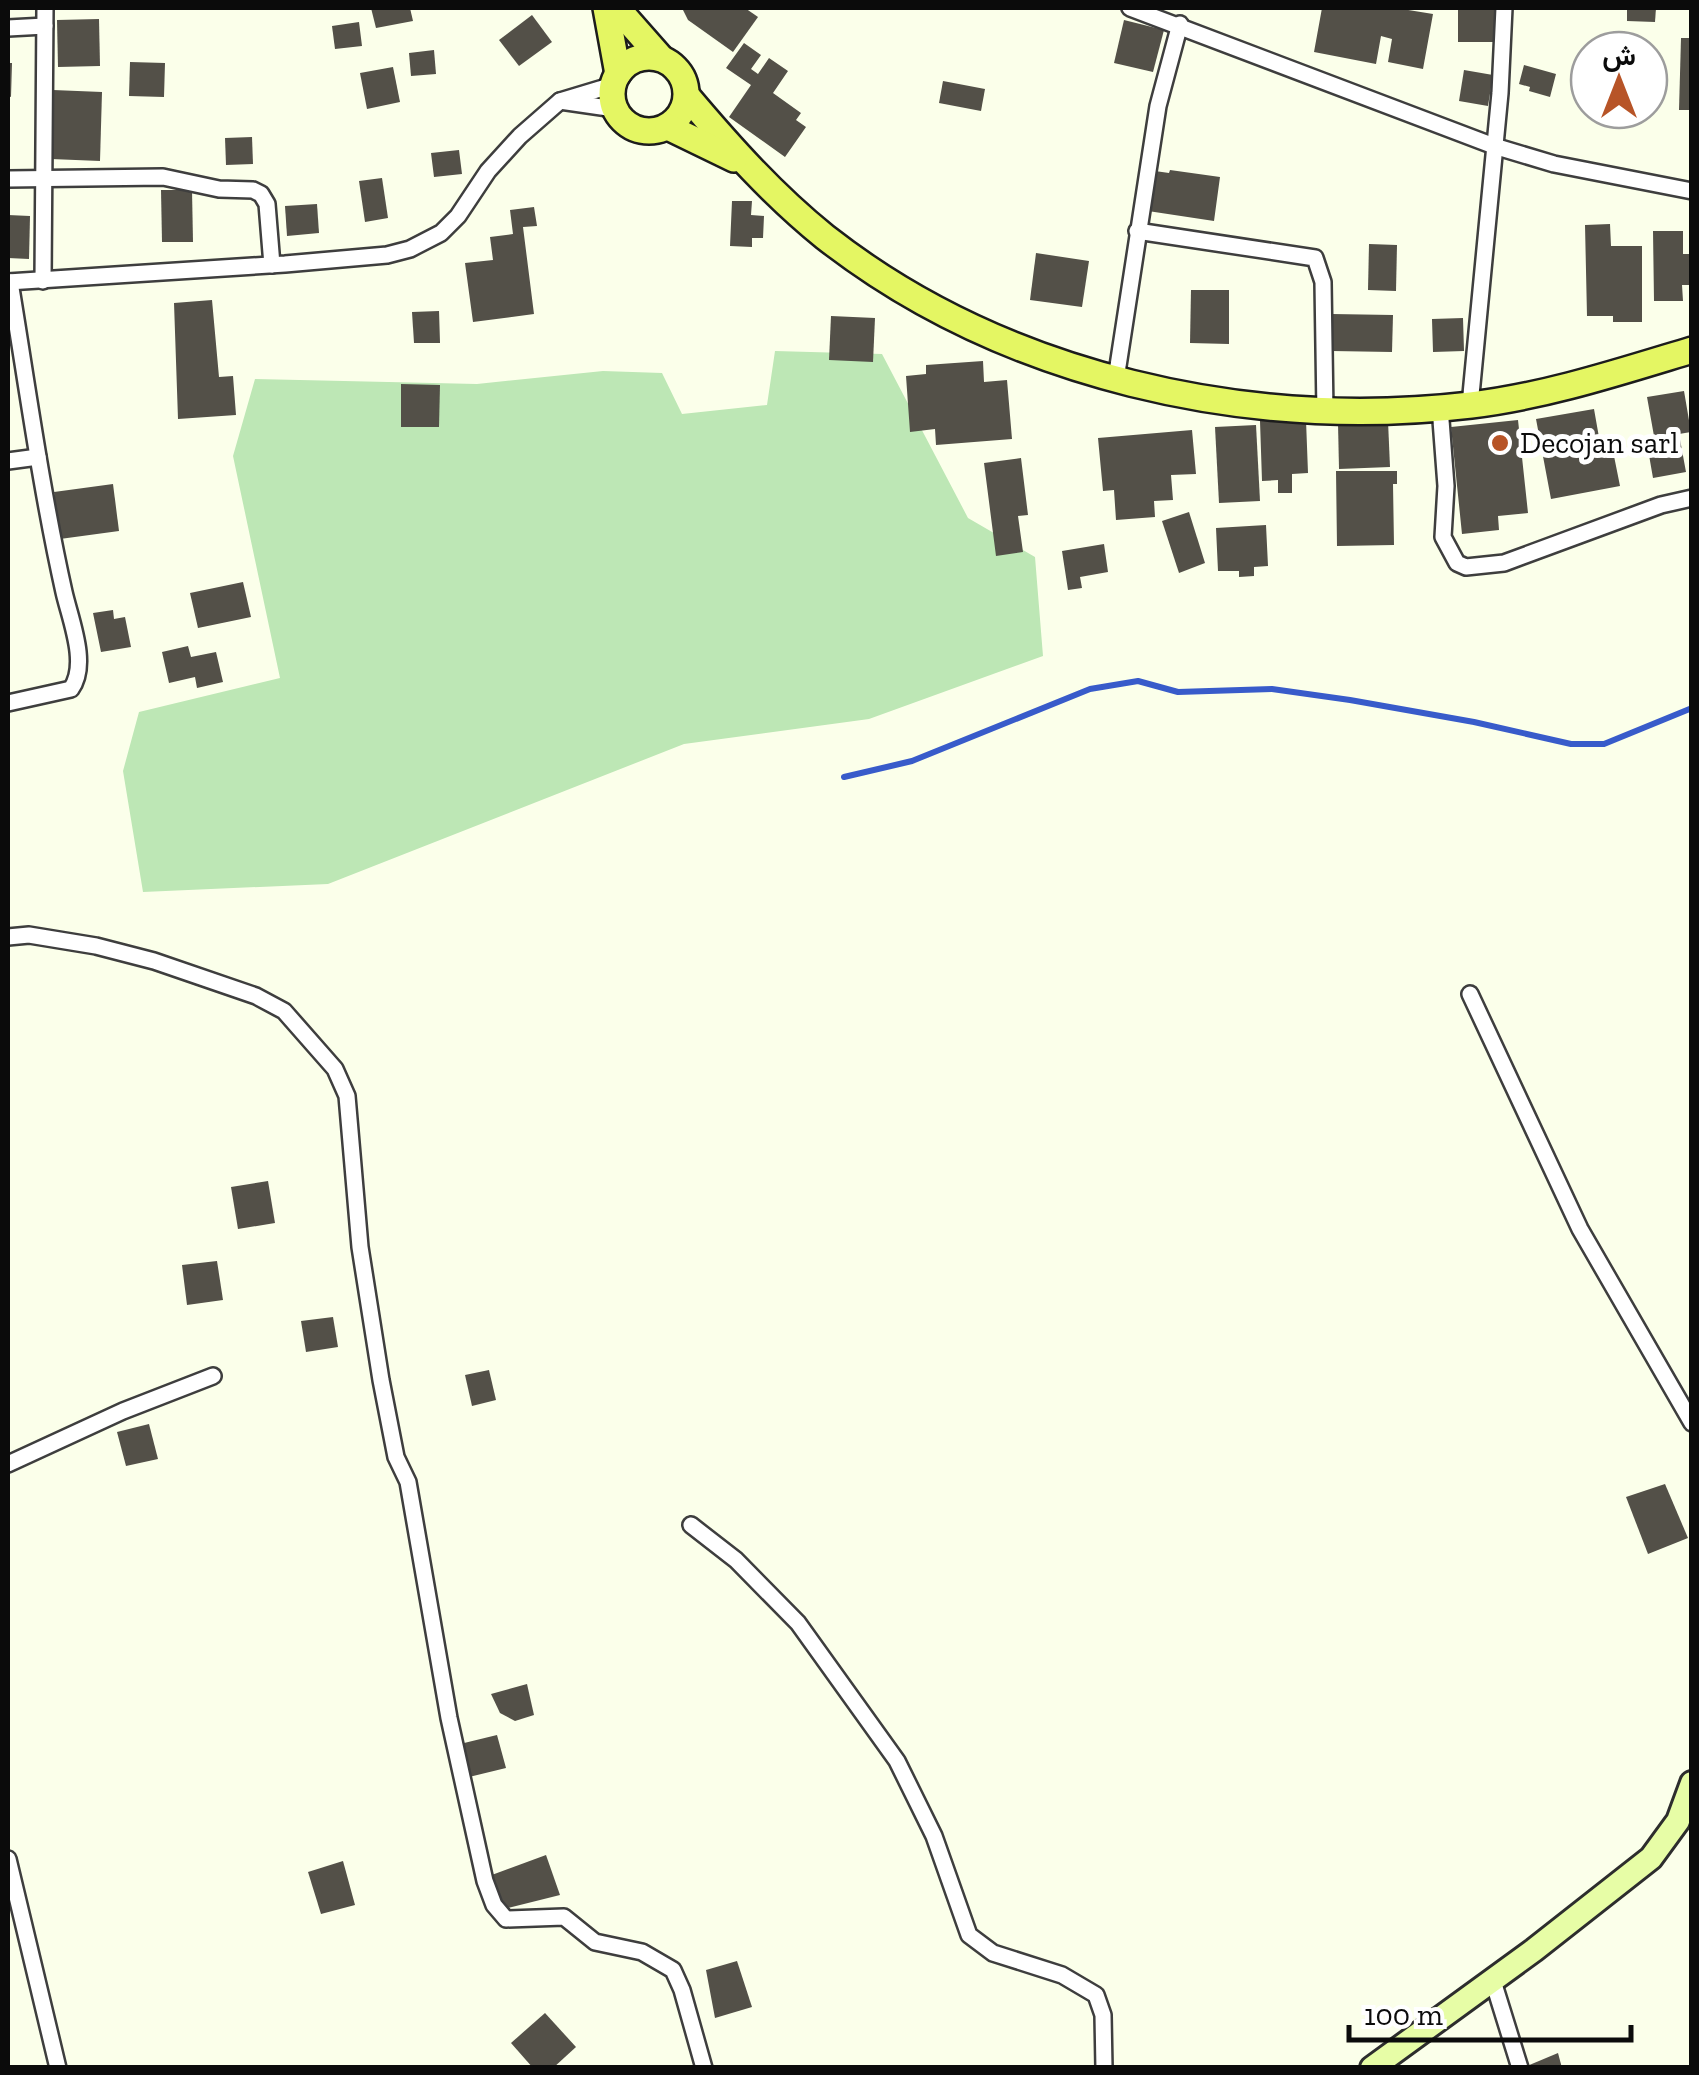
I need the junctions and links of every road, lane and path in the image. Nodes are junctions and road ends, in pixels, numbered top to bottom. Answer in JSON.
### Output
{"nodes":[{"id":1,"x":46,"y":8,"type":"edge"},
{"id":2,"x":606,"y":8,"type":"edge"},
{"id":3,"x":617,"y":8,"type":"edge"},
{"id":4,"x":1130,"y":8,"type":"edge"},
{"id":5,"x":1504,"y":8,"type":"edge"},
{"id":6,"x":1180,"y":24,"type":"junction"},
{"id":7,"x":45,"y":26,"type":"junction"},
{"id":8,"x":8,"y":28,"type":"edge"},
{"id":9,"x":661,"y":58,"type":"junction"},
{"id":10,"x":615,"y":89,"type":"junction"},
{"id":11,"x":687,"y":96,"type":"junction"},
{"id":12,"x":560,"y":101,"type":"junction"},
{"id":13,"x":668,"y":127,"type":"junction"},
{"id":14,"x":1494,"y":146,"type":"junction"},
{"id":15,"x":743,"y":163,"type":"junction"},
{"id":16,"x":8,"y":179,"type":"edge"},
{"id":17,"x":43,"y":179,"type":"junction"},
{"id":18,"x":1692,"y":191,"type":"edge"},
{"id":19,"x":1137,"y":231,"type":"junction"},
{"id":20,"x":272,"y":265,"type":"junction"},
{"id":21,"x":43,"y":281,"type":"junction"},
{"id":22,"x":9,"y":282,"type":"edge"},
{"id":23,"x":1692,"y":350,"type":"edge"},
{"id":24,"x":1116,"y":380,"type":"junction"},
{"id":25,"x":1470,"y":405,"type":"junction"},
{"id":26,"x":1440,"y":407,"type":"junction"},
{"id":27,"x":1325,"y":413,"type":"junction"},
{"id":28,"x":38,"y":457,"type":"junction"},
{"id":29,"x":8,"y":461,"type":"edge"},
{"id":30,"x":1692,"y":498,"type":"edge"},
{"id":31,"x":8,"y":703,"type":"edge"},
{"id":32,"x":8,"y":938,"type":"edge"},
{"id":33,"x":1470,"y":994,"type":"dead end"},
{"id":34,"x":213,"y":1376,"type":"dead end"},
{"id":35,"x":1692,"y":1423,"type":"edge"},
{"id":36,"x":8,"y":1464,"type":"edge"},
{"id":37,"x":692,"y":1525,"type":"dead end"},
{"id":38,"x":1692,"y":1783,"type":"edge"},
{"id":39,"x":8,"y":1858,"type":"edge"},
{"id":40,"x":1492,"y":1981,"type":"junction"},
{"id":41,"x":58,"y":2068,"type":"edge"},
{"id":42,"x":704,"y":2068,"type":"edge"},
{"id":43,"x":1104,"y":2068,"type":"edge"},
{"id":44,"x":1372,"y":2068,"type":"edge"},
{"id":45,"x":1520,"y":2068,"type":"edge"}],
"edges":[{"from":1,"to":7,"type":"street"},
{"from":2,"to":10,"type":"main road"},
{"from":3,"to":9,"type":"main road"},
{"from":4,"to":6,"type":"street"},
{"from":5,"to":14,"type":"street"},
{"from":6,"to":14,"type":"street"},
{"from":6,"to":19,"type":"street"},
{"from":7,"to":8,"type":"street"},
{"from":7,"to":17,"type":"street"},
{"from":9,"to":10,"type":"main road"},
{"from":9,"to":11,"type":"main road"},
{"from":10,"to":12,"type":"street"},
{"from":10,"to":12,"type":"street"},
{"from":10,"to":13,"type":"main road"},
{"from":11,"to":13,"type":"main road"},
{"from":11,"to":15,"type":"main road"},
{"from":12,"to":20,"type":"street"},
{"from":13,"to":15,"type":"main road"},
{"from":14,"to":18,"type":"street"},
{"from":14,"to":25,"type":"street"},
{"from":15,"to":24,"type":"main road"},
{"from":16,"to":17,"type":"street"},
{"from":17,"to":20,"type":"street"},
{"from":17,"to":21,"type":"street"},
{"from":19,"to":24,"type":"street"},
{"from":19,"to":27,"type":"street"},
{"from":20,"to":21,"type":"street"},
{"from":21,"to":22,"type":"street"},
{"from":22,"to":28,"type":"street"},
{"from":23,"to":25,"type":"main road"},
{"from":24,"to":27,"type":"main road"},
{"from":25,"to":26,"type":"main road"},
{"from":26,"to":27,"type":"main road"},
{"from":26,"to":30,"type":"street"},
{"from":28,"to":29,"type":"street"},
{"from":28,"to":31,"type":"street"},
{"from":32,"to":42,"type":"street"},
{"from":33,"to":35,"type":"street"},
{"from":34,"to":36,"type":"street"},
{"from":37,"to":43,"type":"street"},
{"from":38,"to":40,"type":"main road"},
{"from":39,"to":41,"type":"street"},
{"from":40,"to":44,"type":"main road"},
{"from":40,"to":45,"type":"street"}]}
